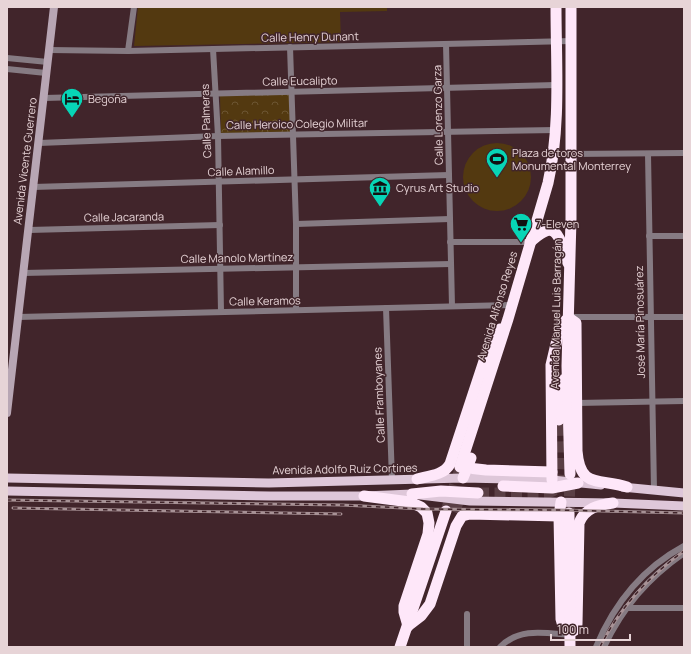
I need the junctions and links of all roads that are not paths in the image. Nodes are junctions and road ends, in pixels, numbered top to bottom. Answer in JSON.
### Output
{"nodes":[{"id":1,"x":54,"y":7,"type":"edge"},
{"id":2,"x":134,"y":7,"type":"edge"},
{"id":3,"x":556,"y":7,"type":"edge"},
{"id":4,"x":571,"y":7,"type":"edge"},
{"id":5,"x":556,"y":41,"type":"junction"},
{"id":6,"x":571,"y":41,"type":"junction"},
{"id":7,"x":446,"y":44,"type":"junction"},
{"id":8,"x":290,"y":48,"type":"junction"},
{"id":9,"x":213,"y":49,"type":"junction"},
{"id":10,"x":49,"y":50,"type":"junction"},
{"id":11,"x":128,"y":51,"type":"junction"},
{"id":12,"x":7,"y":58,"type":"edge"},
{"id":13,"x":48,"y":62,"type":"junction"},
{"id":14,"x":7,"y":69,"type":"edge"},
{"id":15,"x":46,"y":72,"type":"junction"},
{"id":16,"x":556,"y":85,"type":"junction"},
{"id":17,"x":447,"y":88,"type":"junction"},
{"id":18,"x":292,"y":92,"type":"junction"},
{"id":19,"x":216,"y":94,"type":"junction"},
{"id":20,"x":44,"y":98,"type":"junction"},
{"id":21,"x":556,"y":130,"type":"junction"},
{"id":22,"x":448,"y":131,"type":"junction"},
{"id":23,"x":293,"y":135,"type":"junction"},
{"id":24,"x":218,"y":136,"type":"junction"},
{"id":25,"x":39,"y":143,"type":"junction"},
{"id":26,"x":684,"y":153,"type":"edge"},
{"id":27,"x":571,"y":154,"type":"junction"},
{"id":28,"x":648,"y":154,"type":"junction"},
{"id":29,"x":449,"y":175,"type":"junction"},
{"id":30,"x":294,"y":180,"type":"junction"},
{"id":31,"x":219,"y":182,"type":"junction"},
{"id":32,"x":33,"y":188,"type":"junction"},
{"id":33,"x":450,"y":219,"type":"junction"},
{"id":34,"x":296,"y":224,"type":"junction"},
{"id":35,"x":220,"y":225,"type":"junction"},
{"id":36,"x":29,"y":230,"type":"junction"},
{"id":37,"x":649,"y":236,"type":"junction"},
{"id":38,"x":684,"y":236,"type":"edge"},
{"id":39,"x":450,"y":242,"type":"junction"},
{"id":40,"x":530,"y":242,"type":"junction"},
{"id":41,"x":451,"y":264,"type":"junction"},
{"id":42,"x":296,"y":267,"type":"junction"},
{"id":43,"x":221,"y":268,"type":"junction"},
{"id":44,"x":570,"y":270,"type":"junction"},
{"id":45,"x":23,"y":273,"type":"junction"},
{"id":46,"x":512,"y":305,"type":"junction"},
{"id":47,"x":452,"y":306,"type":"junction"},
{"id":48,"x":386,"y":308,"type":"junction"},
{"id":49,"x":296,"y":310,"type":"junction"},
{"id":50,"x":221,"y":312,"type":"junction"},
{"id":51,"x":18,"y":316,"type":"junction"},
{"id":52,"x":569,"y":317,"type":"junction"},
{"id":53,"x":684,"y":317,"type":"edge"},
{"id":54,"x":508,"y":318,"type":"junction"},
{"id":55,"x":650,"y":318,"type":"junction"},
{"id":56,"x":567,"y":366,"type":"junction"},
{"id":57,"x":684,"y":401,"type":"edge"},
{"id":58,"x":652,"y":402,"type":"junction"},
{"id":59,"x":577,"y":403,"type":"junction"},
{"id":60,"x":7,"y":413,"type":"edge"},
{"id":61,"x":559,"y":425,"type":"tunnel mouth"},
{"id":62,"x":464,"y":467,"type":"junction"},
{"id":63,"x":570,"y":474,"type":"tunnel mouth"},
{"id":64,"x":552,"y":476,"type":"junction"},
{"id":65,"x":7,"y":478,"type":"edge"},
{"id":66,"x":463,"y":478,"type":"junction"},
{"id":67,"x":417,"y":479,"type":"junction"},
{"id":68,"x":392,"y":480,"type":"junction"},
{"id":69,"x":578,"y":483,"type":"junction"},
{"id":70,"x":503,"y":486,"type":"dead end"},
{"id":71,"x":627,"y":488,"type":"junction"},
{"id":72,"x":654,"y":490,"type":"junction"},
{"id":73,"x":7,"y":491,"type":"edge"},
{"id":74,"x":478,"y":493,"type":"tunnel mouth"},
{"id":75,"x":684,"y":493,"type":"edge"},
{"id":76,"x":412,"y":494,"type":"junction"},
{"id":77,"x":364,"y":496,"type":"junction"},
{"id":78,"x":561,"y":502,"type":"junction"},
{"id":79,"x":613,"y":503,"type":"junction"},
{"id":80,"x":684,"y":506,"type":"edge"},
{"id":81,"x":450,"y":511,"type":"tunnel mouth"},
{"id":82,"x":564,"y":514,"type":"junction"},
{"id":83,"x":684,"y":546,"type":"edge"},
{"id":84,"x":684,"y":553,"type":"edge"},
{"id":85,"x":626,"y":608,"type":"junction"},
{"id":86,"x":684,"y":608,"type":"edge"},
{"id":87,"x":467,"y":614,"type":"dead end"},
{"id":88,"x":408,"y":626,"type":"junction"},
{"id":89,"x":570,"y":634,"type":"junction"},
{"id":90,"x":400,"y":647,"type":"edge"},
{"id":91,"x":467,"y":647,"type":"edge"},
{"id":92,"x":500,"y":647,"type":"edge"},
{"id":93,"x":570,"y":647,"type":"edge"},
{"id":94,"x":596,"y":647,"type":"edge"},
{"id":95,"x":604,"y":647,"type":"edge"}],
"edges":[{"from":1,"to":10,"type":"main road","name":"Avenida Vicente Guerrero"},
{"from":2,"to":11,"type":"street"},
{"from":3,"to":5,"type":"highway","name":"Avenida Alfonso Reyes"},
{"from":4,"to":6,"type":"highway"},
{"from":5,"to":6,"type":"street","name":"Calle Henry Dunant"},
{"from":5,"to":7,"type":"street","name":"Calle Henry Dunant"},
{"from":5,"to":16,"type":"highway","name":"Avenida Alfonso Reyes"},
{"from":6,"to":27,"type":"highway","name":"Avenida Manuel Luis Barragán"},
{"from":7,"to":8,"type":"street","name":"Calle Henry Dunant"},
{"from":7,"to":17,"type":"street","name":"Calle Lorenzo Garza"},
{"from":8,"to":9,"type":"street","name":"Calle Henry Dunant"},
{"from":8,"to":18,"type":"street"},
{"from":9,"to":11,"type":"street","name":"Calle Henry Dunant"},
{"from":9,"to":19,"type":"street","name":"Calle Palmeras"},
{"from":10,"to":11,"type":"street","name":"Calle Henry Dunant"},
{"from":10,"to":13,"type":"main road","name":"Avenida Vicente Guerrero"},
{"from":12,"to":13,"type":"street"},
{"from":13,"to":15,"type":"main road","name":"Avenida Vicente Guerrero"},
{"from":14,"to":15,"type":"street"},
{"from":15,"to":20,"type":"main road","name":"Avenida Vicente Guerrero"},
{"from":16,"to":17,"type":"street","name":"Calle Eucalipto"},
{"from":16,"to":21,"type":"highway","name":"Avenida Alfonso Reyes"},
{"from":17,"to":18,"type":"street","name":"Calle Eucalipto"},
{"from":17,"to":22,"type":"street","name":"Calle Lorenzo Garza"},
{"from":18,"to":19,"type":"street","name":"Calle Eucalipto"},
{"from":18,"to":23,"type":"street"},
{"from":19,"to":20,"type":"street","name":"Calle Eucalipto"},
{"from":19,"to":24,"type":"street","name":"Calle Palmeras"},
{"from":20,"to":25,"type":"main road","name":"Avenida Vicente Guerrero"},
{"from":21,"to":22,"type":"street","name":"Calle Heroico Colegio Militar"},
{"from":21,"to":40,"type":"highway","name":"Avenida Alfonso Reyes"},
{"from":22,"to":23,"type":"street","name":"Calle Heroico Colegio Militar"},
{"from":22,"to":29,"type":"street","name":"Calle Lorenzo Garza"},
{"from":23,"to":24,"type":"street","name":"Calle Heroico Colegio Militar"},
{"from":23,"to":30,"type":"street"},
{"from":24,"to":25,"type":"street","name":"Calle Heroico Colegio Militar"},
{"from":24,"to":31,"type":"street","name":"Calle Palmeras"},
{"from":25,"to":32,"type":"main road","name":"Avenida Vicente Guerrero"},
{"from":26,"to":28,"type":"street"},
{"from":27,"to":28,"type":"street"},
{"from":27,"to":44,"type":"highway","name":"Avenida Manuel Luis Barragán"},
{"from":28,"to":37,"type":"street","name":"José María Pinosuárez"},
{"from":29,"to":30,"type":"street","name":"Calle Alamillo"},
{"from":29,"to":33,"type":"street","name":"Calle Lorenzo Garza"},
{"from":30,"to":31,"type":"street","name":"Calle Alamillo"},
{"from":30,"to":34,"type":"street"},
{"from":31,"to":32,"type":"street","name":"Calle Alamillo"},
{"from":31,"to":35,"type":"street","name":"Calle Palmeras"},
{"from":32,"to":36,"type":"main road","name":"Avenida Vicente Guerrero"},
{"from":33,"to":34,"type":"street"},
{"from":33,"to":39,"type":"street","name":"Calle Lorenzo Garza"},
{"from":34,"to":42,"type":"street"},
{"from":35,"to":36,"type":"street","name":"Calle Jacaranda"},
{"from":35,"to":43,"type":"street","name":"Calle Palmeras"},
{"from":36,"to":45,"type":"main road","name":"Avenida Vicente Guerrero"},
{"from":37,"to":38,"type":"street"},
{"from":37,"to":55,"type":"street","name":"José María Pinosuárez"},
{"from":39,"to":40,"type":"street"},
{"from":39,"to":41,"type":"street","name":"Calle Lorenzo Garza"},
{"from":40,"to":44,"type":"highway"},
{"from":40,"to":46,"type":"highway","name":"Avenida Alfonso Reyes"},
{"from":41,"to":42,"type":"street","name":"Calle Manolo Martínez"},
{"from":41,"to":47,"type":"street","name":"Calle Lorenzo Garza"},
{"from":42,"to":43,"type":"street","name":"Calle Manolo Martínez"},
{"from":42,"to":49,"type":"street"},
{"from":43,"to":45,"type":"street","name":"Calle Manolo Martínez"},
{"from":43,"to":50,"type":"street","name":"Calle Palmeras"},
{"from":44,"to":52,"type":"highway","name":"Avenida Manuel Luis Barragán"},
{"from":45,"to":51,"type":"main road","name":"Avenida Vicente Guerrero"},
{"from":46,"to":47,"type":"street","name":"Calle Keramos"},
{"from":46,"to":54,"type":"highway","name":"Avenida Alfonso Reyes"},
{"from":47,"to":48,"type":"street","name":"Calle Keramos"},
{"from":48,"to":49,"type":"street","name":"Calle Keramos"},
{"from":48,"to":68,"type":"street","name":"Calle Framboyanes"},
{"from":49,"to":50,"type":"street","name":"Calle Keramos"},
{"from":50,"to":51,"type":"street","name":"Calle Keramos"},
{"from":51,"to":60,"type":"main road","name":"Avenida Vicente Guerrero"},
{"from":52,"to":55,"type":"street"},
{"from":52,"to":56,"type":"highway","name":"Avenida Manuel Luis Barragán"},
{"from":52,"to":59,"type":"highway"},
{"from":52,"to":64,"type":"highway"},
{"from":53,"to":55,"type":"street"},
{"from":54,"to":62,"type":"highway"},
{"from":54,"to":67,"type":"highway"},
{"from":55,"to":58,"type":"street","name":"José María Pinosuárez"},
{"from":56,"to":61,"type":"highway"},
{"from":56,"to":63,"type":"highway","name":"Avenida Manuel Luis Barragán"},
{"from":57,"to":58,"type":"street"},
{"from":58,"to":59,"type":"street"},
{"from":58,"to":72,"type":"street","name":"José María Pinosuárez"},
{"from":59,"to":71,"type":"highway"},
{"from":62,"to":64,"type":"highway"},
{"from":62,"to":66,"type":"highway"},
{"from":64,"to":66,"type":"main road","name":"Avenida Adolfo Ruíz Cortines"},
{"from":64,"to":69,"type":"main road","name":"Avenida Adolfo Ruíz Cortines"},
{"from":65,"to":68,"type":"main road","name":"Avenida Adolfo Ruíz Cortines"},
{"from":66,"to":67,"type":"main road","name":"Avenida Adolfo Ruíz Cortines"},
{"from":67,"to":68,"type":"main road","name":"Avenida Adolfo Ruíz Cortines"},
{"from":69,"to":70,"type":"highway"},
{"from":69,"to":71,"type":"main road","name":"Avenida Adolfo Ruíz Cortines"},
{"from":71,"to":72,"type":"main road","name":"Avenida Adolfo Ruíz Cortines"},
{"from":72,"to":75,"type":"main road","name":"Avenida Adolfo Ruíz Cortines"},
{"from":73,"to":77,"type":"main road"},
{"from":74,"to":76,"type":"highway"},
{"from":76,"to":77,"type":"main road"},
{"from":76,"to":78,"type":"main road"},
{"from":77,"to":88,"type":"highway"},
{"from":78,"to":79,"type":"main road"},
{"from":78,"to":82,"type":"highway"},
{"from":79,"to":80,"type":"main road"},
{"from":79,"to":89,"type":"highway"},
{"from":81,"to":88,"type":"highway"},
{"from":82,"to":88,"type":"highway"},
{"from":82,"to":89,"type":"highway"},
{"from":83,"to":94,"type":"street"},
{"from":84,"to":85,"type":"street"},
{"from":85,"to":86,"type":"street"},
{"from":85,"to":95,"type":"street"},
{"from":87,"to":91,"type":"street"},
{"from":88,"to":90,"type":"highway"},
{"from":89,"to":92,"type":"street"},
{"from":89,"to":93,"type":"highway"}]}
